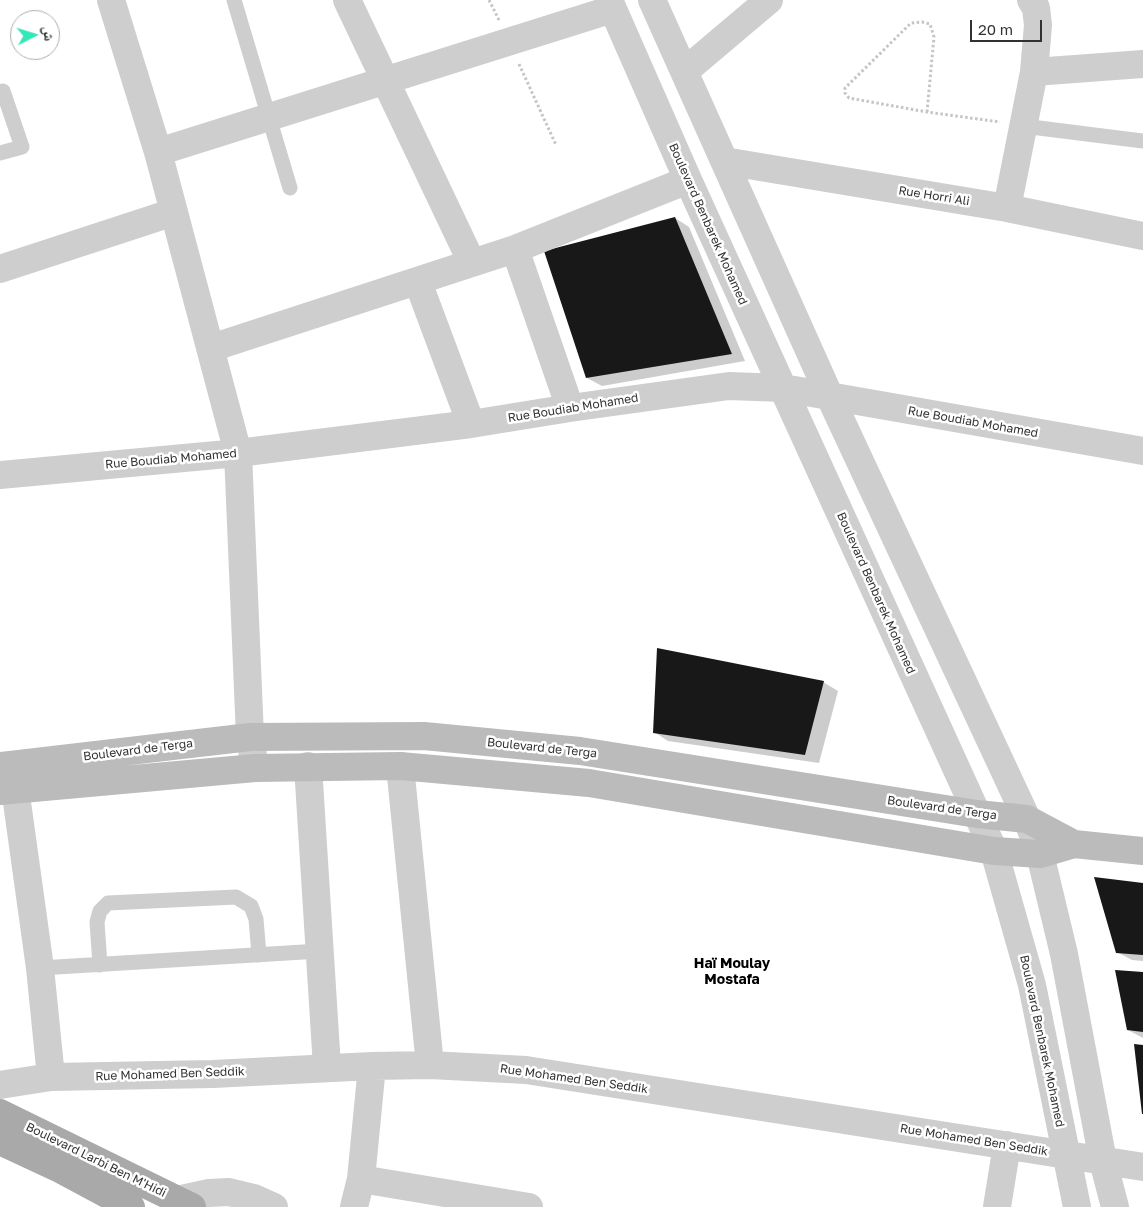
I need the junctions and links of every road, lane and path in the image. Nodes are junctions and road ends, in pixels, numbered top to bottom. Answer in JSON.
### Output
{"nodes":[{"id":1,"x":111,"y":0,"type":"edge"},
{"id":2,"x":234,"y":0,"type":"edge"},
{"id":3,"x":347,"y":0,"type":"edge"},
{"id":4,"x":490,"y":0,"type":"edge"},
{"id":5,"x":652,"y":0,"type":"edge"},
{"id":6,"x":770,"y":0,"type":"edge"},
{"id":7,"x":1039,"y":3,"type":"edge"},
{"id":8,"x":611,"y":4,"type":"edge"},
{"id":9,"x":509,"y":42,"type":"junction"},
{"id":10,"x":1143,"y":64,"type":"edge"},
{"id":11,"x":685,"y":71,"type":"junction"},
{"id":12,"x":1034,"y":72,"type":"junction"},
{"id":13,"x":384,"y":81,"type":"junction"},
{"id":14,"x":0,"y":93,"type":"edge"},
{"id":15,"x":927,"y":112,"type":"junction"},
{"id":16,"x":269,"y":118,"type":"junction"},
{"id":17,"x":1022,"y":126,"type":"junction"},
{"id":18,"x":1143,"y":141,"type":"edge"},
{"id":19,"x":556,"y":145,"type":"dead end"},
{"id":20,"x":158,"y":152,"type":"junction"},
{"id":21,"x":0,"y":153,"type":"edge"},
{"id":22,"x":724,"y":161,"type":"junction"},
{"id":23,"x":688,"y":180,"type":"junction"},
{"id":24,"x":290,"y":188,"type":"dead end"},
{"id":25,"x":1007,"y":208,"type":"junction"},
{"id":26,"x":174,"y":212,"type":"junction"},
{"id":27,"x":1143,"y":236,"type":"edge"},
{"id":28,"x":515,"y":249,"type":"junction"},
{"id":29,"x":472,"y":263,"type":"junction"},
{"id":30,"x":0,"y":270,"type":"edge"},
{"id":31,"x":418,"y":282,"type":"junction"},
{"id":32,"x":211,"y":348,"type":"junction"},
{"id":33,"x":783,"y":388,"type":"junction"},
{"id":34,"x":830,"y":397,"type":"junction"},
{"id":35,"x":570,"y":408,"type":"junction"},
{"id":36,"x":471,"y":424,"type":"junction"},
{"id":37,"x":1143,"y":451,"type":"edge"},
{"id":38,"x":238,"y":453,"type":"junction"},
{"id":39,"x":0,"y":475,"type":"edge"},
{"id":40,"x":250,"y":737,"type":"junction"},
{"id":41,"x":0,"y":766,"type":"edge"},
{"id":42,"x":308,"y":766,"type":"junction"},
{"id":43,"x":400,"y":766,"type":"junction"},
{"id":44,"x":255,"y":768,"type":"junction"},
{"id":45,"x":8,"y":790,"type":"edge"},
{"id":46,"x":977,"y":814,"type":"junction"},
{"id":47,"x":1027,"y":819,"type":"junction"},
{"id":48,"x":1074,"y":844,"type":"junction"},
{"id":49,"x":994,"y":851,"type":"junction"},
{"id":50,"x":1143,"y":851,"type":"edge"},
{"id":51,"x":1040,"y":854,"type":"junction"},
{"id":52,"x":320,"y":951,"type":"junction"},
{"id":53,"x":259,"y":955,"type":"junction"},
{"id":54,"x":100,"y":965,"type":"junction"},
{"id":55,"x":40,"y":968,"type":"junction"},
{"id":56,"x":430,"y":1065,"type":"junction"},
{"id":57,"x":372,"y":1066,"type":"junction"},
{"id":58,"x":327,"y":1067,"type":"junction"},
{"id":59,"x":50,"y":1077,"type":"junction"},
{"id":60,"x":0,"y":1085,"type":"edge"},
{"id":61,"x":0,"y":1113,"type":"edge"},
{"id":62,"x":0,"y":1140,"type":"edge"},
{"id":63,"x":1007,"y":1145,"type":"junction"},
{"id":64,"x":1066,"y":1155,"type":"junction"},
{"id":65,"x":1104,"y":1161,"type":"junction"},
{"id":66,"x":1143,"y":1167,"type":"edge"},
{"id":67,"x":361,"y":1180,"type":"junction"},
{"id":68,"x":185,"y":1203,"type":"edge"},
{"id":69,"x":131,"y":1207,"type":"edge"},
{"id":70,"x":274,"y":1207,"type":"edge"},
{"id":71,"x":354,"y":1207,"type":"edge"},
{"id":72,"x":529,"y":1207,"type":"edge"},
{"id":73,"x":997,"y":1207,"type":"edge"},
{"id":74,"x":1078,"y":1207,"type":"edge"},
{"id":75,"x":1115,"y":1207,"type":"edge"}],
"edges":[{"from":1,"to":20,"type":"street"},
{"from":2,"to":16,"type":"lane"},
{"from":3,"to":13,"type":"street"},
{"from":4,"to":9,"type":"path"},
{"from":5,"to":11,"type":"street"},
{"from":6,"to":11,"type":"street"},
{"from":7,"to":12,"type":"street"},
{"from":8,"to":9,"type":"street"},
{"from":8,"to":23,"type":"street","name":"Boulevard Benbarek Mohamed"},
{"from":9,"to":13,"type":"street"},
{"from":9,"to":19,"type":"path"},
{"from":10,"to":12,"type":"street"},
{"from":11,"to":22,"type":"street"},
{"from":12,"to":17,"type":"street"},
{"from":13,"to":16,"type":"street"},
{"from":13,"to":29,"type":"street"},
{"from":14,"to":21,"type":"lane"},
{"from":15,"to":15,"type":"path"},
{"from":15,"to":17,"type":"path"},
{"from":16,"to":20,"type":"street"},
{"from":16,"to":24,"type":"lane"},
{"from":17,"to":18,"type":"lane"},
{"from":17,"to":25,"type":"street"},
{"from":20,"to":26,"type":"street"},
{"from":22,"to":25,"type":"street","name":"Rue Horri Ali"},
{"from":22,"to":34,"type":"street"},
{"from":23,"to":28,"type":"street"},
{"from":23,"to":33,"type":"street","name":"Boulevard Benbarek Mohamed"},
{"from":25,"to":27,"type":"street","name":"Rue Horri Ali"},
{"from":26,"to":30,"type":"street"},
{"from":26,"to":32,"type":"street"},
{"from":28,"to":29,"type":"street"},
{"from":28,"to":35,"type":"street"},
{"from":29,"to":31,"type":"street"},
{"from":31,"to":32,"type":"street"},
{"from":31,"to":36,"type":"street"},
{"from":32,"to":38,"type":"street"},
{"from":33,"to":34,"type":"street","name":"Rue Boudiab Mohamed"},
{"from":33,"to":35,"type":"street","name":"Rue Boudiab Mohamed"},
{"from":33,"to":46,"type":"street","name":"Boulevard Benbarek Mohamed"},
{"from":34,"to":37,"type":"street","name":"Rue Boudiab Mohamed"},
{"from":34,"to":47,"type":"street"},
{"from":35,"to":36,"type":"street","name":"Rue Boudiab Mohamed"},
{"from":36,"to":38,"type":"street","name":"Rue Boudiab Mohamed"},
{"from":38,"to":39,"type":"street","name":"Rue Boudiab Mohamed"},
{"from":38,"to":40,"type":"street"},
{"from":40,"to":41,"type":"main road","name":"Boulevard de Terga"},
{"from":40,"to":44,"type":"street"},
{"from":40,"to":46,"type":"main road","name":"Boulevard de Terga"},
{"from":42,"to":43,"type":"main road","name":"Boulevard de Terga"},
{"from":42,"to":44,"type":"main road","name":"Boulevard de Terga"},
{"from":42,"to":52,"type":"street"},
{"from":43,"to":49,"type":"main road","name":"Boulevard de Terga"},
{"from":43,"to":56,"type":"street"},
{"from":44,"to":45,"type":"main road","name":"Boulevard de Terga"},
{"from":45,"to":55,"type":"street"},
{"from":46,"to":47,"type":"main road","name":"Boulevard de Terga"},
{"from":46,"to":49,"type":"street","name":"Boulevard Benbarek Mohamed"},
{"from":47,"to":48,"type":"main road","name":"Boulevard de Terga"},
{"from":47,"to":51,"type":"street"},
{"from":48,"to":50,"type":"main road","name":"Boulevard de Terga"},
{"from":48,"to":51,"type":"main road","name":"Boulevard de Terga"},
{"from":49,"to":51,"type":"main road","name":"Boulevard de Terga"},
{"from":49,"to":64,"type":"street","name":"Boulevard Benbarek Mohamed"},
{"from":51,"to":65,"type":"street"},
{"from":52,"to":53,"type":"lane"},
{"from":52,"to":58,"type":"street"},
{"from":53,"to":54,"type":"lane"},
{"from":53,"to":54,"type":"lane"},
{"from":54,"to":55,"type":"lane"},
{"from":55,"to":59,"type":"street"},
{"from":56,"to":57,"type":"street","name":"Rue Mohamed Ben Seddik"},
{"from":56,"to":63,"type":"street","name":"Rue Mohamed Ben Seddik"},
{"from":57,"to":58,"type":"street","name":"Rue Mohamed Ben Seddik"},
{"from":57,"to":67,"type":"street"},
{"from":58,"to":59,"type":"street","name":"Rue Mohamed Ben Seddik"},
{"from":59,"to":60,"type":"street","name":"Rue Mohamed Ben Seddik"},
{"from":61,"to":68,"type":"main road","name":"Boulevard Larbi Ben M'Hidi"},
{"from":62,"to":69,"type":"main road","name":"Boulevard Larbi Ben M'Hidi"},
{"from":63,"to":64,"type":"street","name":"Rue Mohamed Ben Seddik"},
{"from":63,"to":73,"type":"street"},
{"from":64,"to":65,"type":"street","name":"Rue Mohamed Ben Seddik"},
{"from":64,"to":74,"type":"street","name":"Boulevard Benbarek Mohamed"},
{"from":65,"to":66,"type":"street","name":"Rue Mohamed Ben Seddik"},
{"from":65,"to":75,"type":"street"},
{"from":67,"to":71,"type":"street"},
{"from":67,"to":72,"type":"street"},
{"from":68,"to":70,"type":"street"}]}
